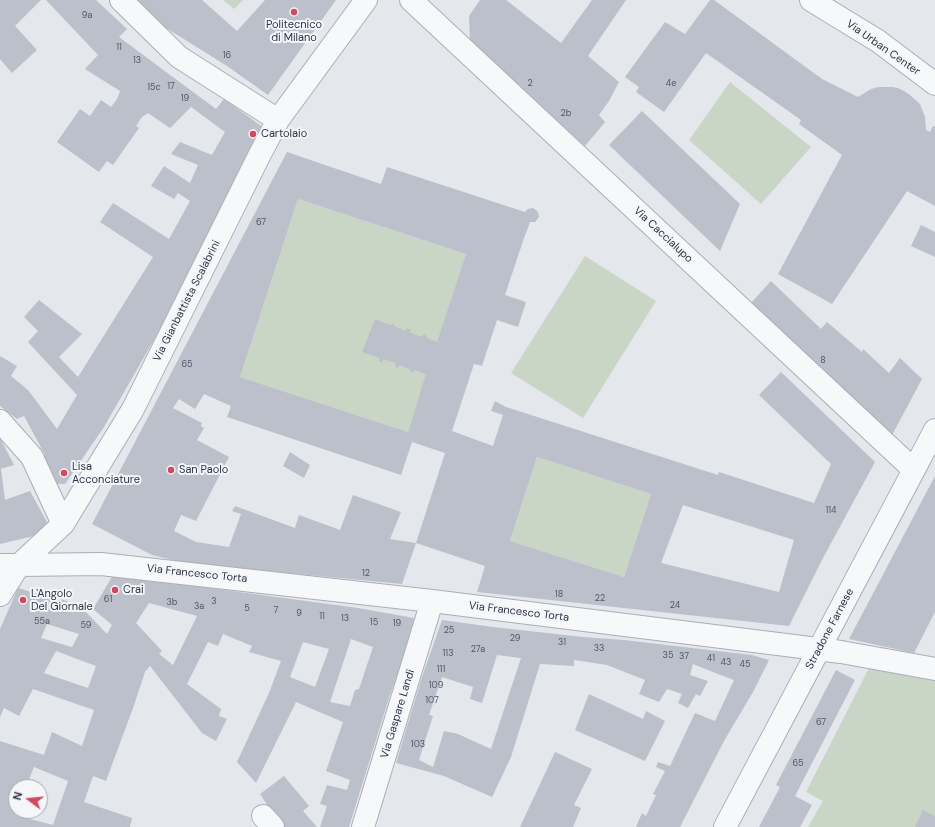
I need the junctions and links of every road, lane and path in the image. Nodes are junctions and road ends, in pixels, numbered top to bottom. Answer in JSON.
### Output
{"nodes":[{"id":1,"x":121,"y":0,"type":"edge"},
{"id":2,"x":366,"y":0,"type":"edge"},
{"id":3,"x":411,"y":0,"type":"edge"},
{"id":4,"x":811,"y":0,"type":"edge"},
{"id":5,"x":935,"y":84,"type":"edge"},
{"id":6,"x":278,"y":120,"type":"junction"},
{"id":7,"x":0,"y":421,"type":"edge"},
{"id":8,"x":935,"y":430,"type":"edge"},
{"id":9,"x":914,"y":470,"type":"junction"},
{"id":10,"x":64,"y":524,"type":"junction"},
{"id":11,"x":9,"y":565,"type":"edge"},
{"id":12,"x":0,"y":595,"type":"edge"},
{"id":13,"x":432,"y":601,"type":"junction"},
{"id":14,"x":819,"y":649,"type":"junction"},
{"id":15,"x":935,"y":669,"type":"edge"},
{"id":16,"x":363,"y":827,"type":"edge"},
{"id":17,"x":724,"y":827,"type":"edge"}],
"edges":[{"from":1,"to":6,"type":"street"},
{"from":2,"to":6,"type":"street","name":"Via Gianbattista Scalabrini"},
{"from":3,"to":9,"type":"street","name":"Via Caccialupo"},
{"from":4,"to":5,"type":"street","name":"Via Urban Center"},
{"from":6,"to":10,"type":"street","name":"Via Gianbattista Scalabrini"},
{"from":7,"to":10,"type":"street"},
{"from":8,"to":9,"type":"street","name":"Stradone Farnese"},
{"from":9,"to":14,"type":"street","name":"Stradone Farnese"},
{"from":10,"to":11,"type":"street","name":"Via Gianbattista Scalabrini"},
{"from":11,"to":12,"type":"street","name":"Via Gianbattista Scalabrini"},
{"from":11,"to":13,"type":"street","name":"Via Francesco Torta"},
{"from":13,"to":14,"type":"street","name":"Via Francesco Torta"},
{"from":13,"to":16,"type":"street","name":"Via Gaspare Landi"},
{"from":14,"to":15,"type":"street","name":"Via Francesco Torta"},
{"from":14,"to":17,"type":"street","name":"Stradone Farnese"}]}
